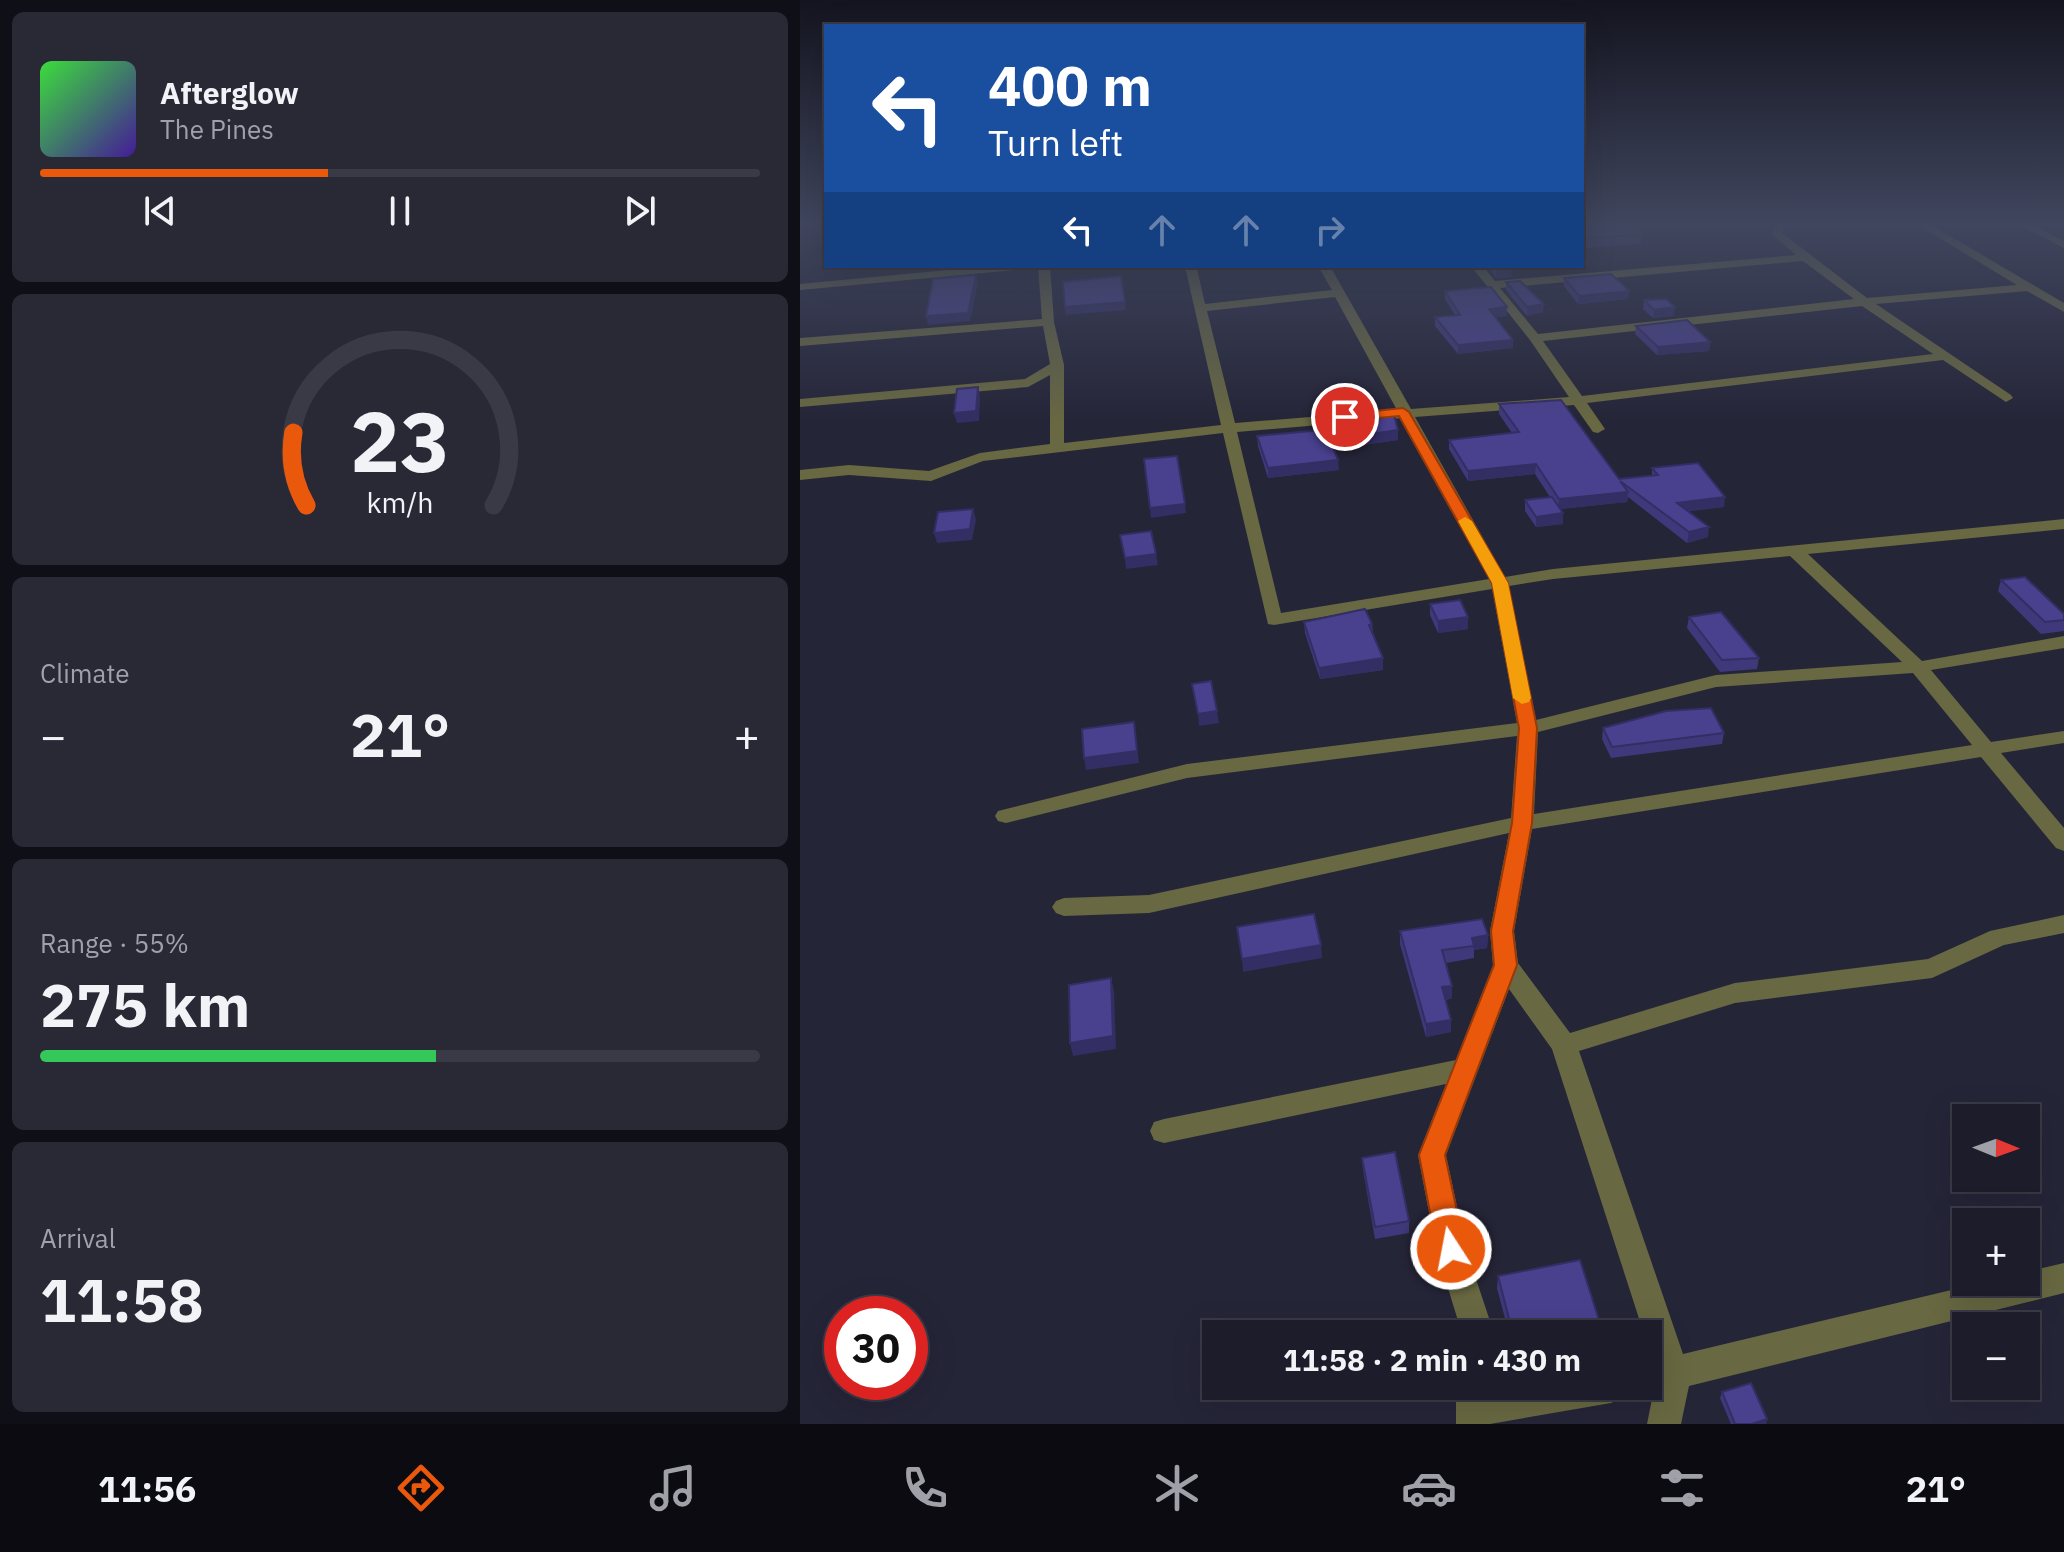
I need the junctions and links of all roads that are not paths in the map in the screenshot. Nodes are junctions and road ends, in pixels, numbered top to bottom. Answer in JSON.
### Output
{"nodes":[{"id":1,"x":1046,"y":288,"type":"edge"},
{"id":2,"x":1195,"y":288,"type":"edge"},
{"id":3,"x":1336,"y":288,"type":"edge"},
{"id":4,"x":1494,"y":288,"type":"edge"},
{"id":5,"x":1844,"y":288,"type":"edge"},
{"id":6,"x":2022,"y":288,"type":"edge"},
{"id":7,"x":2027,"y":288,"type":"edge"},
{"id":8,"x":1338,"y":293,"type":"junction"},
{"id":9,"x":1862,"y":302,"type":"junction"},
{"id":10,"x":1200,"y":308,"type":"junction"},
{"id":11,"x":2064,"y":308,"type":"edge"},
{"id":12,"x":1048,"y":322,"type":"junction"},
{"id":13,"x":1535,"y":338,"type":"junction"},
{"id":14,"x":800,"y":342,"type":"edge"},
{"id":15,"x":1948,"y":356,"type":"junction"},
{"id":16,"x":1057,"y":365,"type":"junction"},
{"id":17,"x":2006,"y":398,"type":"dead end"},
{"id":18,"x":1580,"y":400,"type":"junction"},
{"id":19,"x":800,"y":403,"type":"edge"},
{"id":20,"x":1403,"y":412,"type":"junction"},
{"id":21,"x":1228,"y":428,"type":"junction"},
{"id":22,"x":1598,"y":429,"type":"dead end"},
{"id":23,"x":1057,"y":449,"type":"junction"},
{"id":24,"x":800,"y":475,"type":"edge"},
{"id":25,"x":2064,"y":524,"type":"edge"},
{"id":26,"x":1794,"y":550,"type":"junction"},
{"id":27,"x":1500,"y":583,"type":"junction"},
{"id":28,"x":2064,"y":642,"type":"edge"},
{"id":29,"x":1918,"y":667,"type":"junction"},
{"id":30,"x":1528,"y":728,"type":"junction"},
{"id":31,"x":2064,"y":737,"type":"edge"},
{"id":32,"x":1985,"y":750,"type":"junction"},
{"id":33,"x":1006,"y":816,"type":"dead end"},
{"id":34,"x":1522,"y":823,"type":"junction"},
{"id":35,"x":2064,"y":843,"type":"edge"},
{"id":36,"x":1064,"y":907,"type":"dead end"},
{"id":37,"x":2064,"y":924,"type":"edge"},
{"id":38,"x":1506,"y":965,"type":"junction"},
{"id":39,"x":1564,"y":1045,"type":"junction"},
{"id":40,"x":1465,"y":1069,"type":"junction"},
{"id":41,"x":1164,"y":1131,"type":"dead end"},
{"id":42,"x":2064,"y":1278,"type":"edge"},
{"id":43,"x":1474,"y":1320,"type":"edge"},
{"id":44,"x":1644,"y":1320,"type":"edge"},
{"id":45,"x":1662,"y":1377,"type":"edge"},
{"id":46,"x":1662,"y":1393,"type":"edge"},
{"id":47,"x":1519,"y":1400,"type":"edge"},
{"id":48,"x":1473,"y":1407,"type":"edge"},
{"id":49,"x":1664,"y":1424,"type":"edge"}],
"edges":[{"from":1,"to":12,"type":"street"},
{"from":2,"to":10,"type":"street"},
{"from":3,"to":8,"type":"street"},
{"from":4,"to":13,"type":"street"},
{"from":5,"to":9,"type":"street"},
{"from":6,"to":9,"type":"street"},
{"from":7,"to":11,"type":"street"},
{"from":8,"to":10,"type":"street"},
{"from":8,"to":20,"type":"street"},
{"from":9,"to":13,"type":"street"},
{"from":9,"to":15,"type":"street"},
{"from":10,"to":21,"type":"street"},
{"from":12,"to":14,"type":"street"},
{"from":12,"to":16,"type":"street"},
{"from":13,"to":18,"type":"street"},
{"from":15,"to":17,"type":"street"},
{"from":15,"to":18,"type":"street"},
{"from":16,"to":19,"type":"street"},
{"from":16,"to":23,"type":"street"},
{"from":18,"to":20,"type":"street"},
{"from":18,"to":22,"type":"street"},
{"from":20,"to":21,"type":"street"},
{"from":20,"to":27,"type":"street"},
{"from":21,"to":23,"type":"street"},
{"from":21,"to":27,"type":"street"},
{"from":23,"to":24,"type":"street"},
{"from":25,"to":26,"type":"street"},
{"from":26,"to":27,"type":"street"},
{"from":26,"to":29,"type":"street"},
{"from":27,"to":30,"type":"street"},
{"from":28,"to":29,"type":"street"},
{"from":29,"to":30,"type":"street"},
{"from":29,"to":32,"type":"street"},
{"from":30,"to":33,"type":"street"},
{"from":30,"to":34,"type":"street"},
{"from":31,"to":32,"type":"street"},
{"from":32,"to":34,"type":"street"},
{"from":32,"to":35,"type":"street"},
{"from":34,"to":36,"type":"street"},
{"from":34,"to":38,"type":"street"},
{"from":37,"to":39,"type":"street"},
{"from":38,"to":39,"type":"street"},
{"from":38,"to":40,"type":"street"},
{"from":39,"to":44,"type":"street"},
{"from":40,"to":41,"type":"street"},
{"from":40,"to":43,"type":"street"},
{"from":42,"to":45,"type":"street"},
{"from":46,"to":49,"type":"street"},
{"from":47,"to":48,"type":"street"}]}
